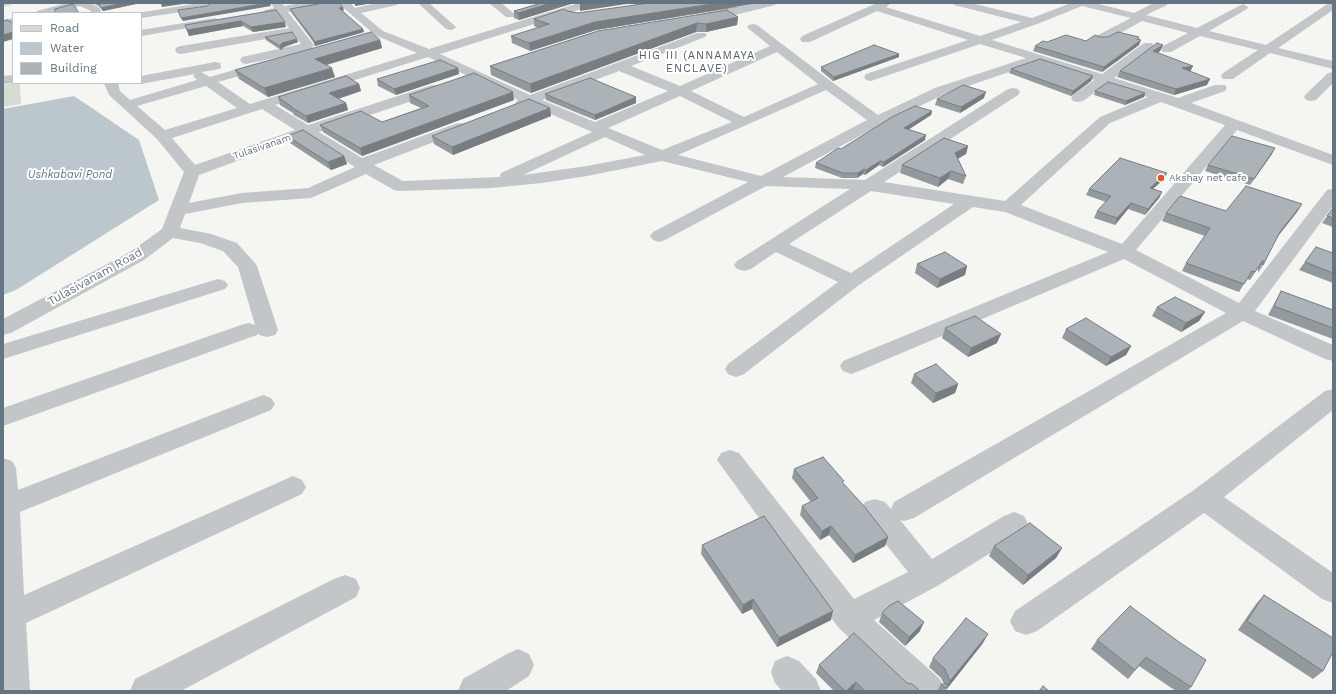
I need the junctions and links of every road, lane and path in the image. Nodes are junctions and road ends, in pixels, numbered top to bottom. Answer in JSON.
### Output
{"nodes":[{"id":1,"x":7,"y":3,"type":"edge"},
{"id":2,"x":79,"y":3,"type":"edge"},
{"id":3,"x":82,"y":3,"type":"edge"},
{"id":4,"x":320,"y":3,"type":"edge"},
{"id":5,"x":393,"y":3,"type":"edge"},
{"id":6,"x":423,"y":3,"type":"edge"},
{"id":7,"x":494,"y":3,"type":"edge"},
{"id":8,"x":770,"y":3,"type":"edge"},
{"id":9,"x":958,"y":3,"type":"edge"},
{"id":10,"x":991,"y":3,"type":"edge"},
{"id":11,"x":1081,"y":3,"type":"edge"},
{"id":12,"x":1163,"y":3,"type":"edge"},
{"id":13,"x":1323,"y":3,"type":"edge"},
{"id":14,"x":3,"y":4,"type":"edge"},
{"id":15,"x":206,"y":4,"type":"edge"},
{"id":16,"x":881,"y":5,"type":"edge"},
{"id":17,"x":1333,"y":5,"type":"edge"},
{"id":18,"x":279,"y":6,"type":"edge"},
{"id":19,"x":348,"y":7,"type":"edge"},
{"id":20,"x":979,"y":8,"type":"junction"},
{"id":21,"x":1243,"y":8,"type":"dead end"},
{"id":22,"x":588,"y":9,"type":"edge"},
{"id":23,"x":45,"y":12,"type":"edge"},
{"id":24,"x":96,"y":12,"type":"edge"},
{"id":25,"x":258,"y":14,"type":"edge"},
{"id":26,"x":142,"y":15,"type":"edge"},
{"id":27,"x":510,"y":15,"type":"dead end"},
{"id":28,"x":1138,"y":17,"type":"junction"},
{"id":29,"x":686,"y":20,"type":"edge"},
{"id":30,"x":1033,"y":22,"type":"junction"},
{"id":31,"x":450,"y":27,"type":"dead end"},
{"id":32,"x":753,"y":27,"type":"dead end"},
{"id":33,"x":173,"y":28,"type":"junction"},
{"id":34,"x":297,"y":30,"type":"junction"},
{"id":35,"x":1199,"y":32,"type":"junction"},
{"id":36,"x":142,"y":33,"type":"edge"},
{"id":37,"x":701,"y":35,"type":"edge"},
{"id":38,"x":1102,"y":38,"type":"edge"},
{"id":39,"x":806,"y":39,"type":"dead end"},
{"id":40,"x":982,"y":40,"type":"junction"},
{"id":41,"x":1148,"y":46,"type":"dead end"},
{"id":42,"x":779,"y":47,"type":"junction"},
{"id":43,"x":1167,"y":49,"type":"dead end"},
{"id":44,"x":1267,"y":49,"type":"junction"},
{"id":45,"x":181,"y":50,"type":"junction"},
{"id":46,"x":317,"y":51,"type":"edge"},
{"id":47,"x":428,"y":53,"type":"junction"},
{"id":48,"x":1039,"y":58,"type":"junction"},
{"id":49,"x":1333,"y":65,"type":"edge"},
{"id":50,"x":619,"y":66,"type":"junction"},
{"id":51,"x":498,"y":68,"type":"edge"},
{"id":52,"x":192,"y":70,"type":"junction"},
{"id":53,"x":476,"y":75,"type":"junction"},
{"id":54,"x":1333,"y":76,"type":"edge"},
{"id":55,"x":871,"y":77,"type":"dead end"},
{"id":56,"x":1103,"y":78,"type":"junction"},
{"id":57,"x":142,"y":80,"type":"edge"},
{"id":58,"x":461,"y":80,"type":"edge"},
{"id":59,"x":208,"y":81,"type":"junction"},
{"id":60,"x":116,"y":84,"type":"edge"},
{"id":61,"x":446,"y":85,"type":"edge"},
{"id":62,"x":827,"y":85,"type":"junction"},
{"id":63,"x":681,"y":91,"type":"junction"},
{"id":64,"x":1013,"y":92,"type":"dead end"},
{"id":65,"x":1161,"y":97,"type":"junction"},
{"id":66,"x":1311,"y":97,"type":"dead end"},
{"id":67,"x":1078,"y":98,"type":"dead end"},
{"id":68,"x":530,"y":100,"type":"junction"},
{"id":69,"x":1178,"y":103,"type":"junction"},
{"id":70,"x":263,"y":104,"type":"junction"},
{"id":71,"x":126,"y":105,"type":"junction"},
{"id":72,"x":508,"y":108,"type":"edge"},
{"id":73,"x":248,"y":109,"type":"junction"},
{"id":74,"x":877,"y":121,"type":"junction"},
{"id":75,"x":472,"y":122,"type":"edge"},
{"id":76,"x":744,"y":122,"type":"junction"},
{"id":77,"x":1234,"y":124,"type":"junction"},
{"id":78,"x":599,"y":130,"type":"junction"},
{"id":79,"x":306,"y":132,"type":"junction"},
{"id":80,"x":162,"y":136,"type":"junction"},
{"id":81,"x":662,"y":156,"type":"junction"},
{"id":82,"x":1333,"y":160,"type":"edge"},
{"id":83,"x":365,"y":166,"type":"junction"},
{"id":84,"x":192,"y":172,"type":"junction"},
{"id":85,"x":762,"y":181,"type":"junction"},
{"id":86,"x":491,"y":183,"type":"junction"},
{"id":87,"x":868,"y":185,"type":"junction"},
{"id":88,"x":1333,"y":194,"type":"edge"},
{"id":89,"x":971,"y":200,"type":"junction"},
{"id":90,"x":1009,"y":207,"type":"junction"},
{"id":91,"x":178,"y":210,"type":"junction"},
{"id":92,"x":170,"y":232,"type":"junction"},
{"id":93,"x":659,"y":236,"type":"dead end"},
{"id":94,"x":776,"y":245,"type":"junction"},
{"id":95,"x":1125,"y":252,"type":"junction"},
{"id":96,"x":744,"y":265,"type":"dead end"},
{"id":97,"x":852,"y":281,"type":"junction"},
{"id":98,"x":218,"y":285,"type":"dead end"},
{"id":99,"x":1242,"y":313,"type":"junction"},
{"id":100,"x":3,"y":328,"type":"edge"},
{"id":101,"x":3,"y":352,"type":"edge"},
{"id":102,"x":1333,"y":354,"type":"edge"},
{"id":103,"x":851,"y":366,"type":"dead end"},
{"id":104,"x":736,"y":369,"type":"dead end"},
{"id":105,"x":1333,"y":397,"type":"edge"},
{"id":106,"x":263,"y":404,"type":"dead end"},
{"id":107,"x":3,"y":417,"type":"edge"},
{"id":108,"x":730,"y":460,"type":"dead end"},
{"id":109,"x":3,"y":468,"type":"edge"},
{"id":110,"x":293,"y":487,"type":"dead end"},
{"id":111,"x":1204,"y":498,"type":"junction"},
{"id":112,"x":5,"y":506,"type":"edge"},
{"id":113,"x":875,"y":510,"type":"dead end"},
{"id":114,"x":904,"y":510,"type":"dead end"},
{"id":115,"x":1014,"y":524,"type":"dead end"},
{"id":116,"x":929,"y":576,"type":"junction"},
{"id":117,"x":345,"y":588,"type":"dead end"},
{"id":118,"x":1333,"y":590,"type":"edge"},
{"id":119,"x":6,"y":617,"type":"edge"},
{"id":120,"x":849,"y":617,"type":"junction"},
{"id":121,"x":1026,"y":621,"type":"dead end"},
{"id":122,"x":518,"y":665,"type":"dead end"},
{"id":123,"x":13,"y":691,"type":"edge"},
{"id":124,"x":147,"y":691,"type":"edge"},
{"id":125,"x":476,"y":691,"type":"edge"},
{"id":126,"x":928,"y":691,"type":"edge"}],
"edges":[{"from":1,"to":14,"type":"main road"},
{"from":2,"to":23,"type":"street"},
{"from":3,"to":24,"type":"street"},
{"from":4,"to":18,"type":"street"},
{"from":5,"to":19,"type":"street"},
{"from":6,"to":31,"type":"street"},
{"from":7,"to":27,"type":"street"},
{"from":8,"to":29,"type":"street"},
{"from":9,"to":20,"type":"street"},
{"from":10,"to":20,"type":"street"},
{"from":11,"to":28,"type":"street"},
{"from":11,"to":30,"type":"street"},
{"from":12,"to":28,"type":"street"},
{"from":13,"to":17,"type":"street"},
{"from":15,"to":26,"type":"street"},
{"from":15,"to":33,"type":"street"},
{"from":16,"to":39,"type":"street"},
{"from":16,"to":40,"type":"street"},
{"from":17,"to":44,"type":"street"},
{"from":18,"to":25,"type":"street"},
{"from":18,"to":34,"type":"street"},
{"from":19,"to":47,"type":"street"},
{"from":20,"to":30,"type":"street"},
{"from":21,"to":35,"type":"street"},
{"from":22,"to":47,"type":"street"},
{"from":28,"to":35,"type":"street"},
{"from":28,"to":38,"type":"street"},
{"from":30,"to":40,"type":"street"},
{"from":32,"to":42,"type":"street"},
{"from":33,"to":36,"type":"street"},
{"from":33,"to":45,"type":"street"},
{"from":34,"to":45,"type":"street"},
{"from":34,"to":52,"type":"street"},
{"from":35,"to":43,"type":"street"},
{"from":35,"to":44,"type":"street"},
{"from":37,"to":50,"type":"street"},
{"from":40,"to":48,"type":"street"},
{"from":40,"to":55,"type":"street"},
{"from":41,"to":56,"type":"street"},
{"from":42,"to":62,"type":"street"},
{"from":42,"to":63,"type":"street"},
{"from":44,"to":49,"type":"street"},
{"from":44,"to":69,"type":"street"},
{"from":45,"to":52,"type":"street"},
{"from":46,"to":59,"type":"street"},
{"from":47,"to":53,"type":"street"},
{"from":47,"to":70,"type":"street"},
{"from":48,"to":56,"type":"street"},
{"from":48,"to":74,"type":"street"},
{"from":50,"to":63,"type":"street"},
{"from":50,"to":68,"type":"street"},
{"from":51,"to":53,"type":"street"},
{"from":52,"to":57,"type":"street"},
{"from":52,"to":59,"type":"street"},
{"from":53,"to":58,"type":"street"},
{"from":53,"to":68,"type":"street"},
{"from":54,"to":66,"type":"street"},
{"from":56,"to":65,"type":"street"},
{"from":56,"to":67,"type":"street"},
{"from":59,"to":71,"type":"street"},
{"from":59,"to":73,"type":"street"},
{"from":60,"to":71,"type":"street"},
{"from":61,"to":79,"type":"street","name":"Tulasivanam"},
{"from":62,"to":74,"type":"street"},
{"from":62,"to":76,"type":"street"},
{"from":63,"to":76,"type":"street"},
{"from":63,"to":78,"type":"street"},
{"from":64,"to":87,"type":"street"},
{"from":65,"to":69,"type":"street"},
{"from":65,"to":90,"type":"street"},
{"from":68,"to":72,"type":"street"},
{"from":68,"to":78,"type":"street"},
{"from":69,"to":77,"type":"street"},
{"from":70,"to":73,"type":"street"},
{"from":70,"to":79,"type":"street"},
{"from":71,"to":80,"type":"street"},
{"from":73,"to":80,"type":"street"},
{"from":74,"to":85,"type":"street"},
{"from":75,"to":83,"type":"street"},
{"from":76,"to":81,"type":"street"},
{"from":77,"to":82,"type":"street"},
{"from":77,"to":95,"type":"street"},
{"from":78,"to":81,"type":"street"},
{"from":78,"to":86,"type":"street"},
{"from":79,"to":83,"type":"street"},
{"from":79,"to":84,"type":"street","name":"Tulasivanam"},
{"from":80,"to":84,"type":"street"},
{"from":81,"to":85,"type":"street"},
{"from":81,"to":86,"type":"street"},
{"from":83,"to":86,"type":"street"},
{"from":83,"to":91,"type":"street"},
{"from":84,"to":91,"type":"street"},
{"from":85,"to":87,"type":"street"},
{"from":85,"to":93,"type":"street"},
{"from":87,"to":89,"type":"street"},
{"from":87,"to":94,"type":"street"},
{"from":88,"to":99,"type":"street"},
{"from":89,"to":90,"type":"street"},
{"from":89,"to":97,"type":"street"},
{"from":90,"to":95,"type":"street"},
{"from":91,"to":92,"type":"street"},
{"from":92,"to":100,"type":"street","name":"Tulasivanam Road"},
{"from":92,"to":107,"type":"street"},
{"from":94,"to":96,"type":"street"},
{"from":94,"to":97,"type":"street"},
{"from":95,"to":99,"type":"street"},
{"from":95,"to":103,"type":"street"},
{"from":97,"to":104,"type":"street"},
{"from":98,"to":101,"type":"street"},
{"from":99,"to":102,"type":"street"},
{"from":99,"to":114,"type":"street"},
{"from":105,"to":111,"type":"street"},
{"from":106,"to":112,"type":"street"},
{"from":108,"to":120,"type":"street"},
{"from":109,"to":112,"type":"street"},
{"from":110,"to":119,"type":"street"},
{"from":111,"to":118,"type":"street"},
{"from":111,"to":121,"type":"street"},
{"from":112,"to":119,"type":"street"},
{"from":113,"to":116,"type":"street"},
{"from":115,"to":116,"type":"street"},
{"from":116,"to":120,"type":"street"},
{"from":117,"to":124,"type":"street"},
{"from":119,"to":123,"type":"street"},
{"from":120,"to":126,"type":"street"},
{"from":122,"to":125,"type":"street"}]}
